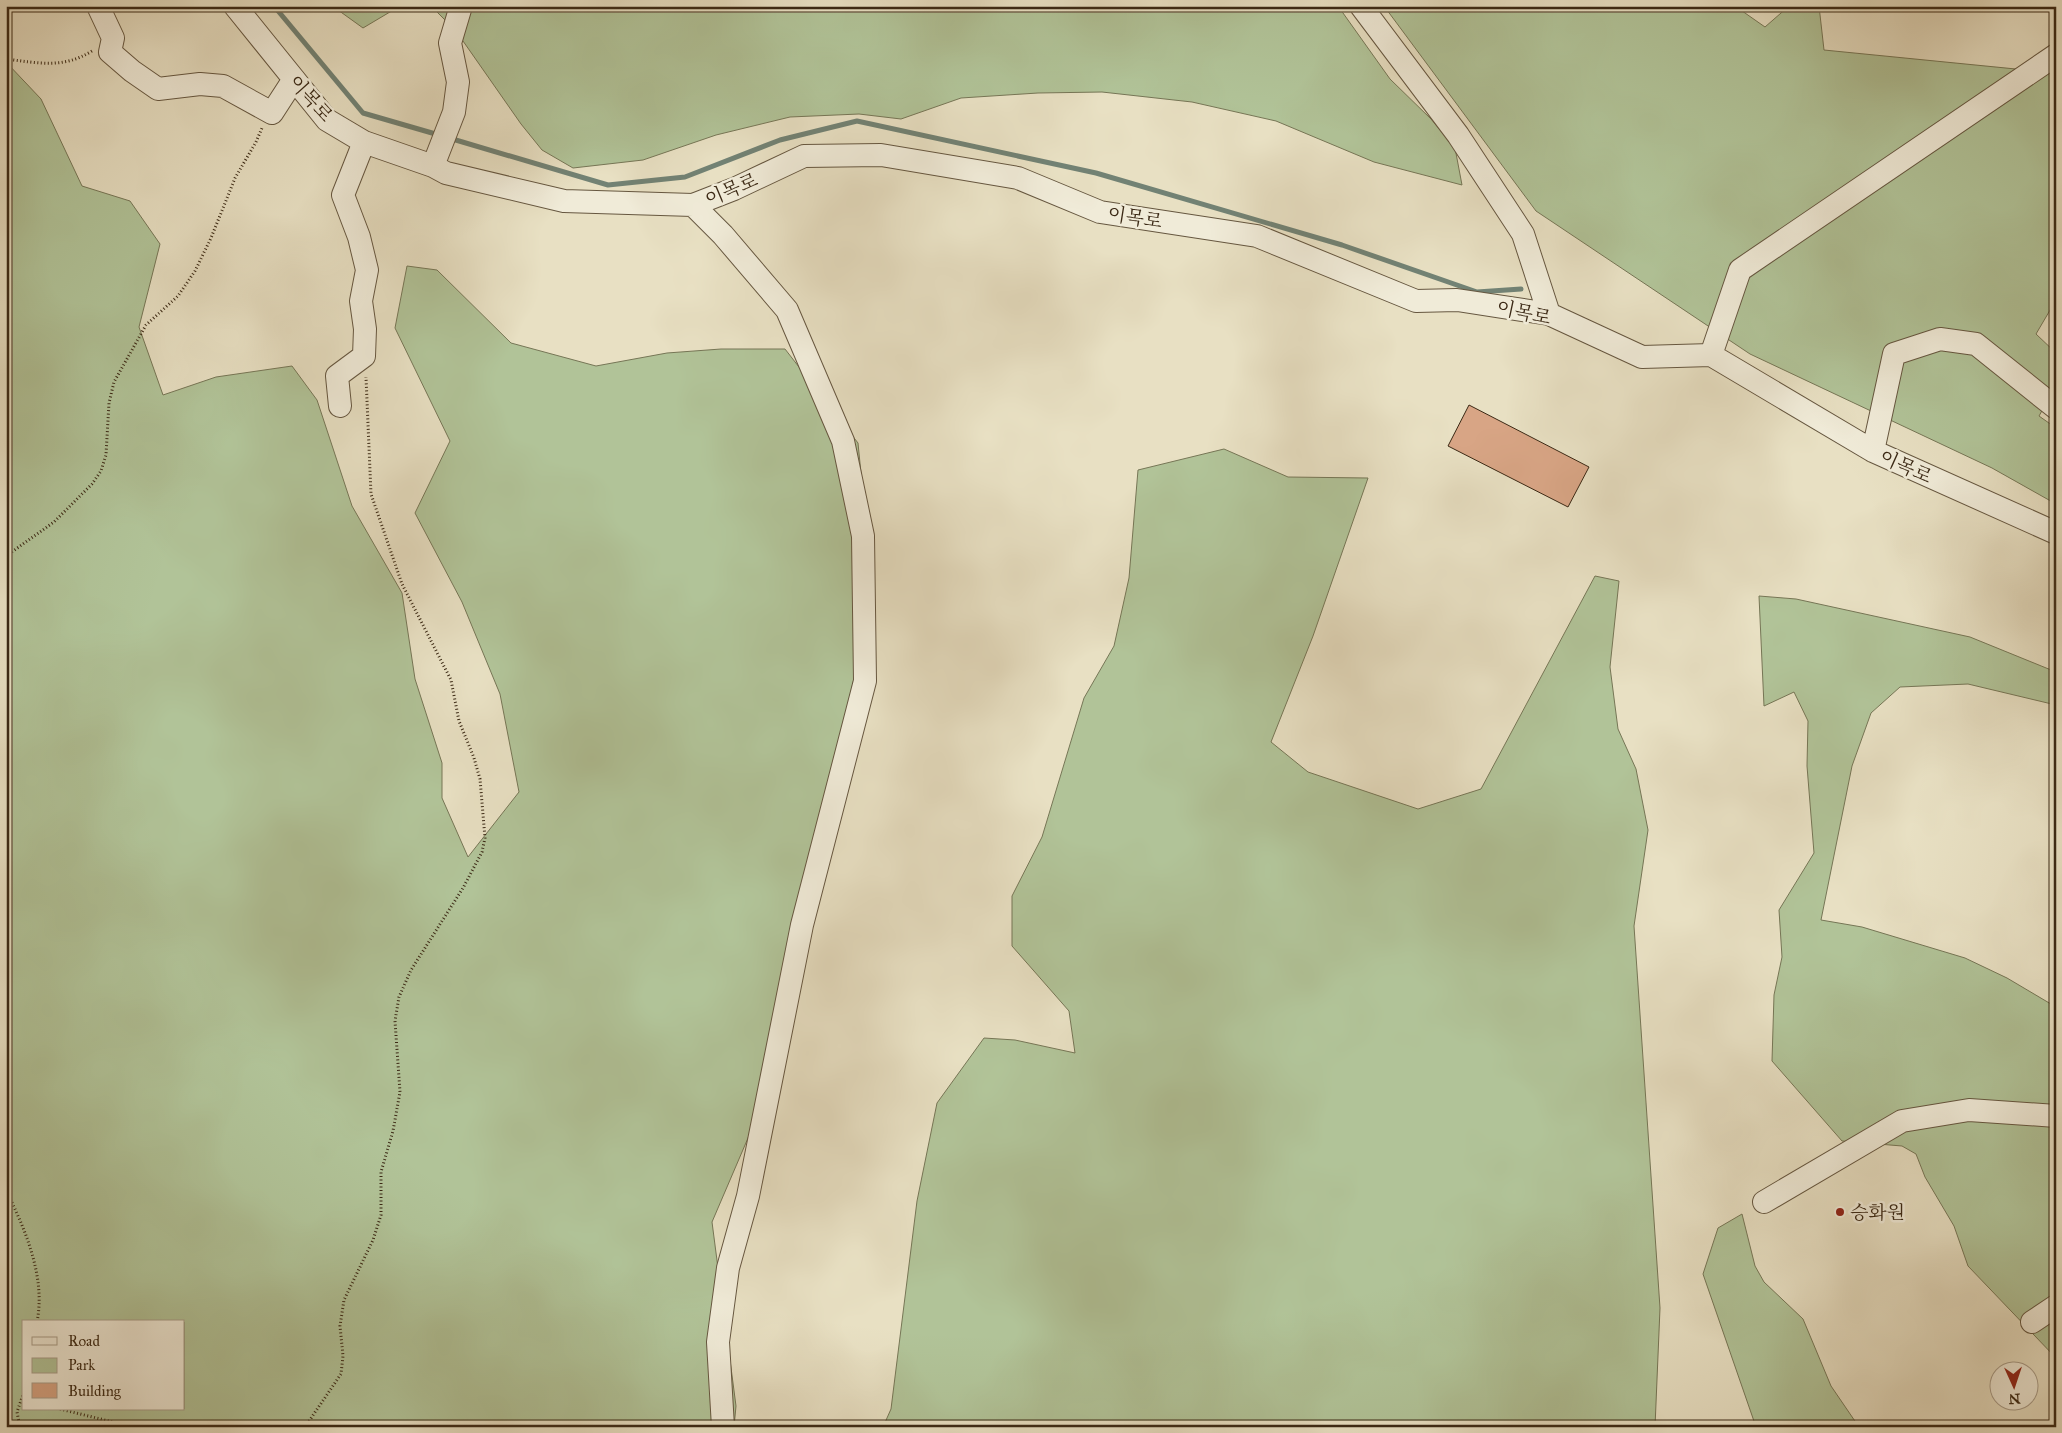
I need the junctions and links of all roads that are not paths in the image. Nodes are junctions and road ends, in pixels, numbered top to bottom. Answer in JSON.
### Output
{"nodes":[{"id":1,"x":235,"y":6,"type":"edge"},
{"id":2,"x":461,"y":6,"type":"edge"},
{"id":3,"x":1361,"y":6,"type":"edge"},
{"id":4,"x":102,"y":15,"type":"edge"},
{"id":5,"x":2056,"y":55,"type":"edge"},
{"id":6,"x":294,"y":79,"type":"junction"},
{"id":7,"x":364,"y":142,"type":"junction"},
{"id":8,"x":434,"y":166,"type":"junction"},
{"id":9,"x":693,"y":205,"type":"junction"},
{"id":10,"x":1549,"y":314,"type":"junction"},
{"id":11,"x":1711,"y":355,"type":"junction"},
{"id":12,"x":340,"y":406,"type":"dead end"},
{"id":13,"x":2056,"y":408,"type":"edge"},
{"id":14,"x":1873,"y":451,"type":"junction"},
{"id":15,"x":2056,"y":533,"type":"edge"},
{"id":16,"x":2056,"y":1116,"type":"edge"},
{"id":17,"x":1764,"y":1202,"type":"dead end"},
{"id":18,"x":2056,"y":1306,"type":"edge"},
{"id":19,"x":2032,"y":1322,"type":"dead end"},
{"id":20,"x":723,"y":1427,"type":"edge"}],
"edges":[{"from":1,"to":6,"type":"street","name":"이목로"},
{"from":2,"to":8,"type":"street"},
{"from":3,"to":10,"type":"street"},
{"from":4,"to":6,"type":"street"},
{"from":5,"to":11,"type":"street"},
{"from":6,"to":7,"type":"street","name":"이목로"},
{"from":7,"to":8,"type":"street","name":"이목로"},
{"from":7,"to":12,"type":"street"},
{"from":8,"to":9,"type":"street","name":"이목로"},
{"from":9,"to":10,"type":"street","name":"이목로"},
{"from":9,"to":20,"type":"street"},
{"from":10,"to":11,"type":"street","name":"이목로"},
{"from":11,"to":14,"type":"street","name":"이목로"},
{"from":13,"to":14,"type":"street"},
{"from":14,"to":15,"type":"street","name":"이목로"},
{"from":16,"to":17,"type":"street"},
{"from":18,"to":19,"type":"street"}]}
